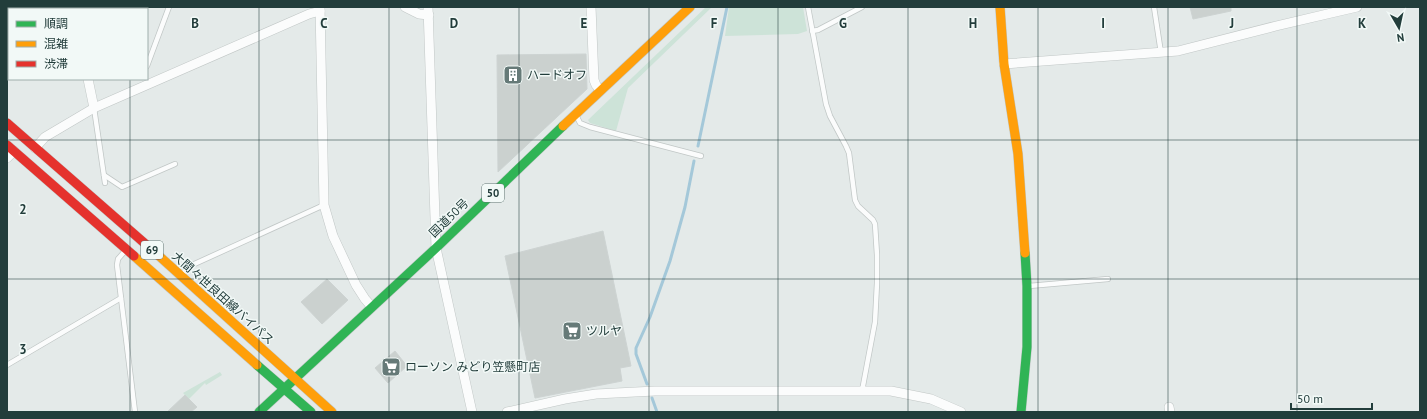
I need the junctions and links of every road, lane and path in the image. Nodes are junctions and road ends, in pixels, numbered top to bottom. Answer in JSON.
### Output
{"nodes":[{"id":1,"x":169,"y":7,"type":"edge"},
{"id":2,"x":405,"y":7,"type":"edge"},
{"id":3,"x":591,"y":7,"type":"edge"},
{"id":4,"x":690,"y":7,"type":"edge"},
{"id":5,"x":808,"y":7,"type":"edge"},
{"id":6,"x":862,"y":7,"type":"edge"},
{"id":7,"x":1000,"y":7,"type":"edge"},
{"id":8,"x":1154,"y":7,"type":"edge"},
{"id":9,"x":1357,"y":7,"type":"edge"},
{"id":10,"x":320,"y":9,"type":"edge"},
{"id":11,"x":428,"y":11,"type":"edge"},
{"id":12,"x":812,"y":31,"type":"junction"},
{"id":13,"x":1161,"y":53,"type":"junction"},
{"id":14,"x":148,"y":63,"type":"edge"},
{"id":15,"x":1004,"y":64,"type":"junction"},
{"id":16,"x":88,"y":80,"type":"edge"},
{"id":17,"x":600,"y":90,"type":"junction"},
{"id":18,"x":94,"y":108,"type":"junction"},
{"id":19,"x":575,"y":114,"type":"junction"},
{"id":20,"x":7,"y":123,"type":"edge"},
{"id":21,"x":11,"y":148,"type":"edge"},
{"id":22,"x":35,"y":148,"type":"junction"},
{"id":23,"x":701,"y":156,"type":"dead end"},
{"id":24,"x":7,"y":158,"type":"edge"},
{"id":25,"x":176,"y":164,"type":"dead end"},
{"id":26,"x":104,"y":175,"type":"junction"},
{"id":27,"x":105,"y":183,"type":"dead end"},
{"id":28,"x":324,"y":205,"type":"junction"},
{"id":29,"x":436,"y":248,"type":"junction"},
{"id":30,"x":126,"y":249,"type":"junction"},
{"id":31,"x":181,"y":275,"type":"junction"},
{"id":32,"x":1108,"y":279,"type":"dead end"},
{"id":33,"x":1027,"y":286,"type":"junction"},
{"id":34,"x":121,"y":298,"type":"junction"},
{"id":35,"x":371,"y":306,"type":"junction"},
{"id":36,"x":7,"y":365,"type":"edge"},
{"id":37,"x":295,"y":378,"type":"junction"},
{"id":38,"x":284,"y":388,"type":"junction"},
{"id":39,"x":862,"y":391,"type":"junction"},
{"id":40,"x":135,"y":412,"type":"edge"},
{"id":41,"x":259,"y":412,"type":"edge"},
{"id":42,"x":311,"y":412,"type":"edge"},
{"id":43,"x":332,"y":412,"type":"edge"},
{"id":44,"x":472,"y":412,"type":"edge"},
{"id":45,"x":507,"y":412,"type":"edge"},
{"id":46,"x":961,"y":412,"type":"edge"},
{"id":47,"x":1021,"y":412,"type":"edge"}],
"edges":[{"from":1,"to":14,"type":"lane"},
{"from":2,"to":11,"type":"street"},
{"from":3,"to":17,"type":"street"},
{"from":4,"to":17,"type":"main road","name":"国道50号","number":"50"},
{"from":5,"to":12,"type":"lane"},
{"from":6,"to":12,"type":"lane"},
{"from":7,"to":15,"type":"main road"},
{"from":8,"to":13,"type":"lane"},
{"from":9,"to":13,"type":"street"},
{"from":10,"to":18,"type":"street"},
{"from":10,"to":28,"type":"street"},
{"from":11,"to":29,"type":"street"},
{"from":12,"to":39,"type":"lane"},
{"from":13,"to":15,"type":"street"},
{"from":15,"to":33,"type":"main road"},
{"from":16,"to":18,"type":"street"},
{"from":17,"to":19,"type":"main road","name":"国道50号","number":"50"},
{"from":18,"to":22,"type":"street"},
{"from":18,"to":26,"type":"lane"},
{"from":19,"to":23,"type":"lane"},
{"from":19,"to":29,"type":"main road","name":"国道50号","number":"50"},
{"from":20,"to":22,"type":"main road","name":"大間々世良田線バイパス","number":"69"},
{"from":21,"to":24,"type":"street"},
{"from":21,"to":30,"type":"main road","number":"69"},
{"from":22,"to":31,"type":"main road","name":"大間々世良田線バイパス","number":"69"},
{"from":25,"to":26,"type":"lane"},
{"from":26,"to":27,"type":"lane"},
{"from":28,"to":31,"type":"lane"},
{"from":28,"to":35,"type":"street"},
{"from":29,"to":35,"type":"main road","name":"国道50号","number":"50"},
{"from":29,"to":44,"type":"street"},
{"from":30,"to":34,"type":"lane"},
{"from":30,"to":38,"type":"main road","number":"69"},
{"from":31,"to":37,"type":"main road","name":"大間々世良田線バイパス","number":"69"},
{"from":32,"to":33,"type":"lane"},
{"from":33,"to":47,"type":"main road"},
{"from":34,"to":36,"type":"lane"},
{"from":34,"to":40,"type":"lane"},
{"from":35,"to":37,"type":"main road","name":"国道50号","number":"50"},
{"from":37,"to":38,"type":"main road","name":"国道50号","number":"50"},
{"from":37,"to":43,"type":"main road","name":"大間々世良田線バイパス","number":"69"},
{"from":38,"to":41,"type":"main road","name":"国道50号","number":"50"},
{"from":38,"to":42,"type":"main road","number":"69"},
{"from":39,"to":45,"type":"street"},
{"from":39,"to":46,"type":"street"}]}
